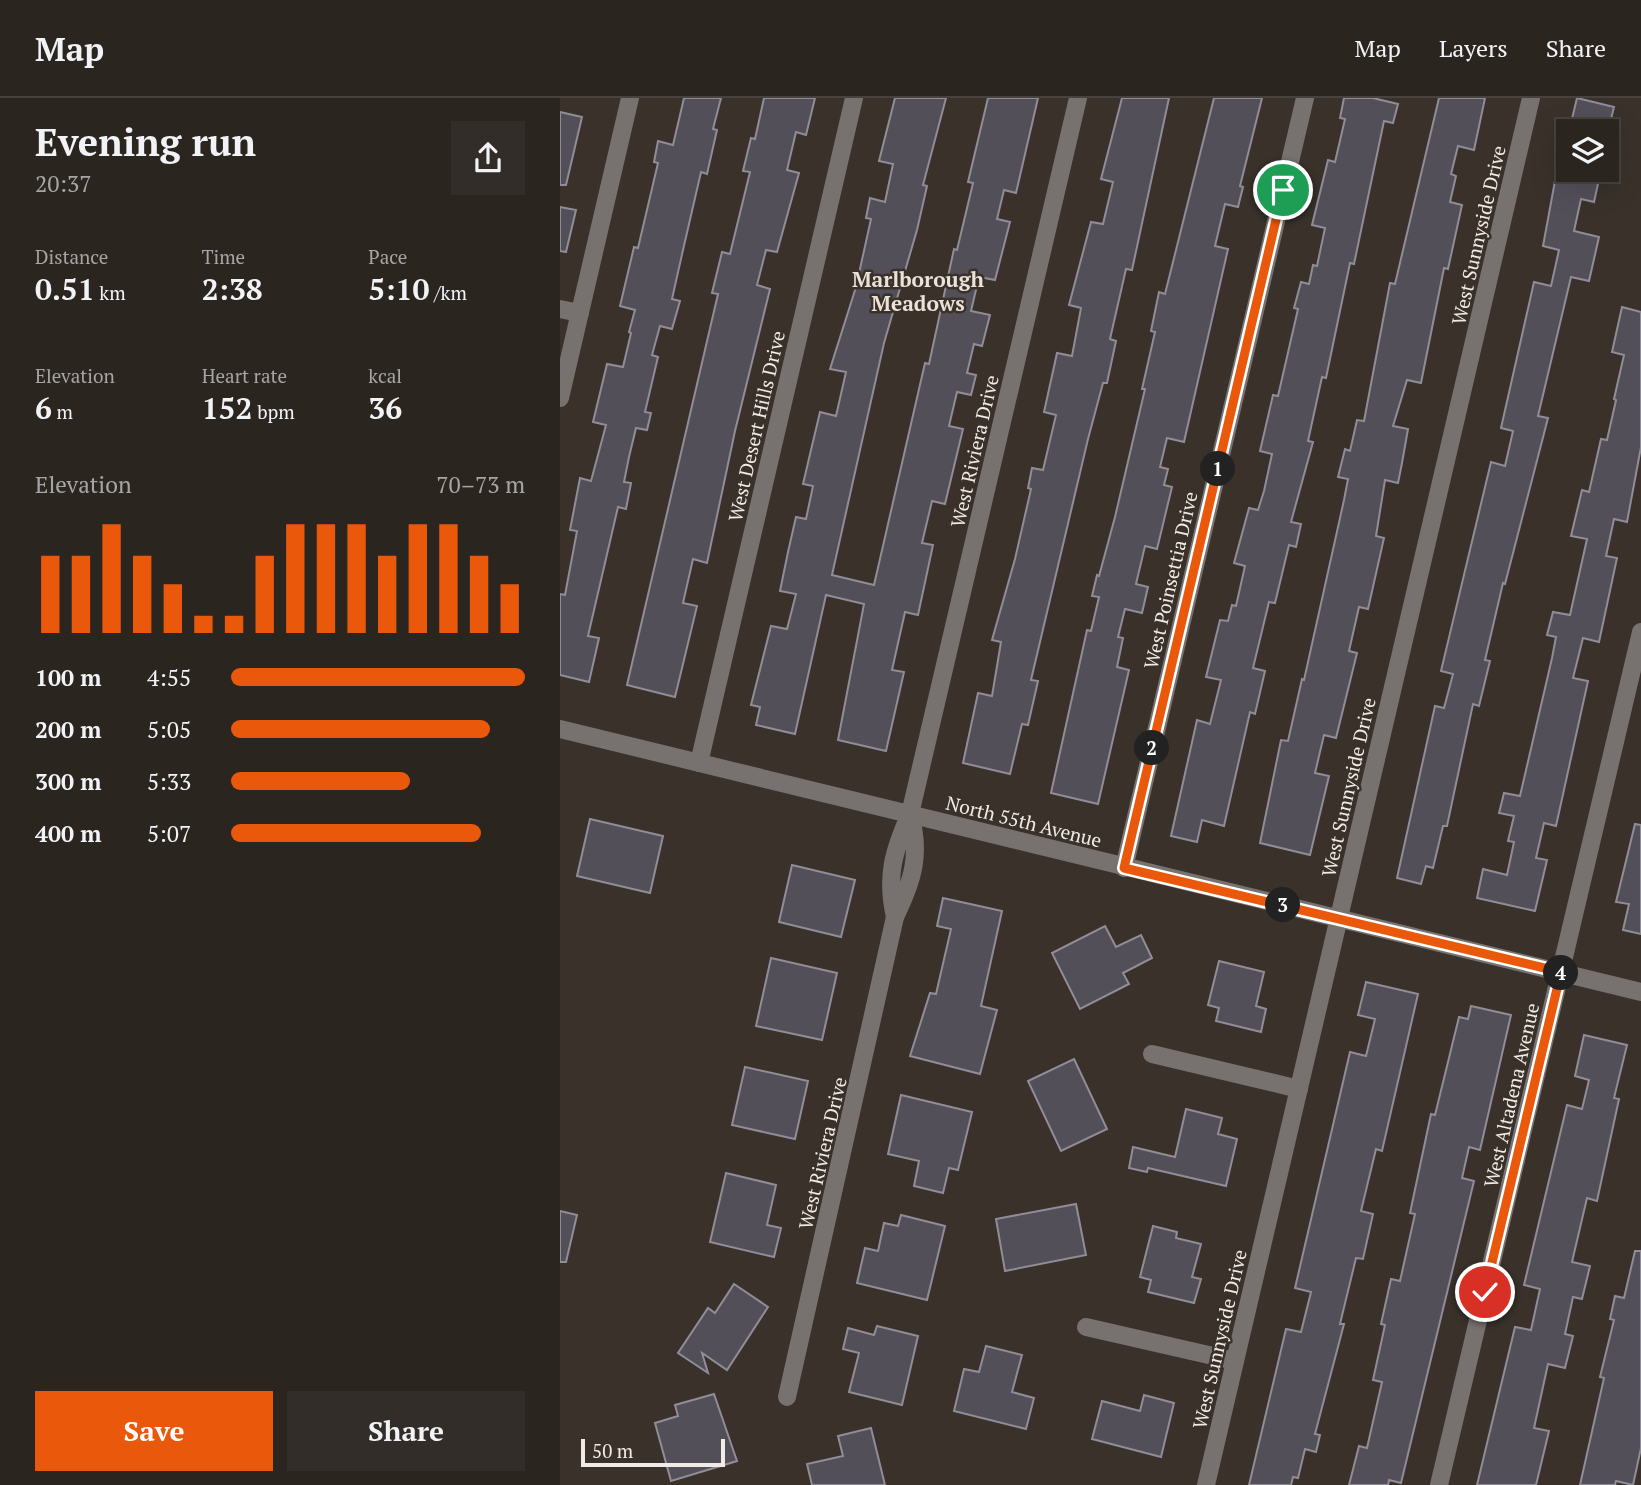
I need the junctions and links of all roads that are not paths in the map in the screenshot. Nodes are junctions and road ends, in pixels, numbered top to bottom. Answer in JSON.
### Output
{"nodes":[{"id":1,"x":630,"y":98,"type":"edge"},
{"id":2,"x":854,"y":98,"type":"edge"},
{"id":3,"x":1078,"y":98,"type":"edge"},
{"id":4,"x":1305,"y":98,"type":"edge"},
{"id":5,"x":1531,"y":98,"type":"edge"},
{"id":6,"x":560,"y":309,"type":"edge"},
{"id":7,"x":580,"y":313,"type":"junction"},
{"id":8,"x":560,"y":398,"type":"edge"},
{"id":9,"x":1641,"y":632,"type":"edge"},
{"id":10,"x":560,"y":729,"type":"edge"},
{"id":11,"x":699,"y":763,"type":"junction"},
{"id":12,"x":911,"y":814,"type":"junction"},
{"id":13,"x":1124,"y":868,"type":"junction"},
{"id":14,"x":1338,"y":918,"type":"junction"},
{"id":15,"x":1561,"y":972,"type":"junction"},
{"id":16,"x":1641,"y":992,"type":"edge"},
{"id":17,"x":1152,"y":1054,"type":"dead end"},
{"id":18,"x":1299,"y":1089,"type":"junction"},
{"id":19,"x":1086,"y":1327,"type":"dead end"},
{"id":20,"x":1235,"y":1361,"type":"junction"},
{"id":21,"x":787,"y":1397,"type":"dead end"},
{"id":22,"x":1206,"y":1485,"type":"edge"},
{"id":23,"x":1439,"y":1485,"type":"edge"}],
"edges":[{"from":1,"to":7,"type":"street"},
{"from":2,"to":11,"type":"street","name":"West Desert Hills Drive"},
{"from":3,"to":12,"type":"street","name":"West Riviera Drive"},
{"from":4,"to":13,"type":"street","name":"West Poinsettia Drive"},
{"from":5,"to":14,"type":"street","name":"West Sunnyside Drive"},
{"from":6,"to":7,"type":"street"},
{"from":7,"to":8,"type":"street"},
{"from":9,"to":15,"type":"street","name":"West Altadena Avenue"},
{"from":10,"to":11,"type":"street","name":"North 55th Avenue"},
{"from":11,"to":12,"type":"street","name":"North 55th Avenue"},
{"from":12,"to":13,"type":"street","name":"North 55th Avenue"},
{"from":12,"to":21,"type":"street","name":"West Riviera Drive"},
{"from":13,"to":14,"type":"street","name":"North 55th Avenue"},
{"from":14,"to":15,"type":"street","name":"North 55th Avenue"},
{"from":14,"to":18,"type":"street","name":"West Sunnyside Drive"},
{"from":15,"to":16,"type":"street","name":"North 55th Avenue"},
{"from":15,"to":23,"type":"street","name":"West Altadena Avenue"},
{"from":17,"to":18,"type":"street"},
{"from":18,"to":20,"type":"street","name":"West Sunnyside Drive"},
{"from":19,"to":20,"type":"street"},
{"from":20,"to":22,"type":"street","name":"West Sunnyside Drive"}]}
